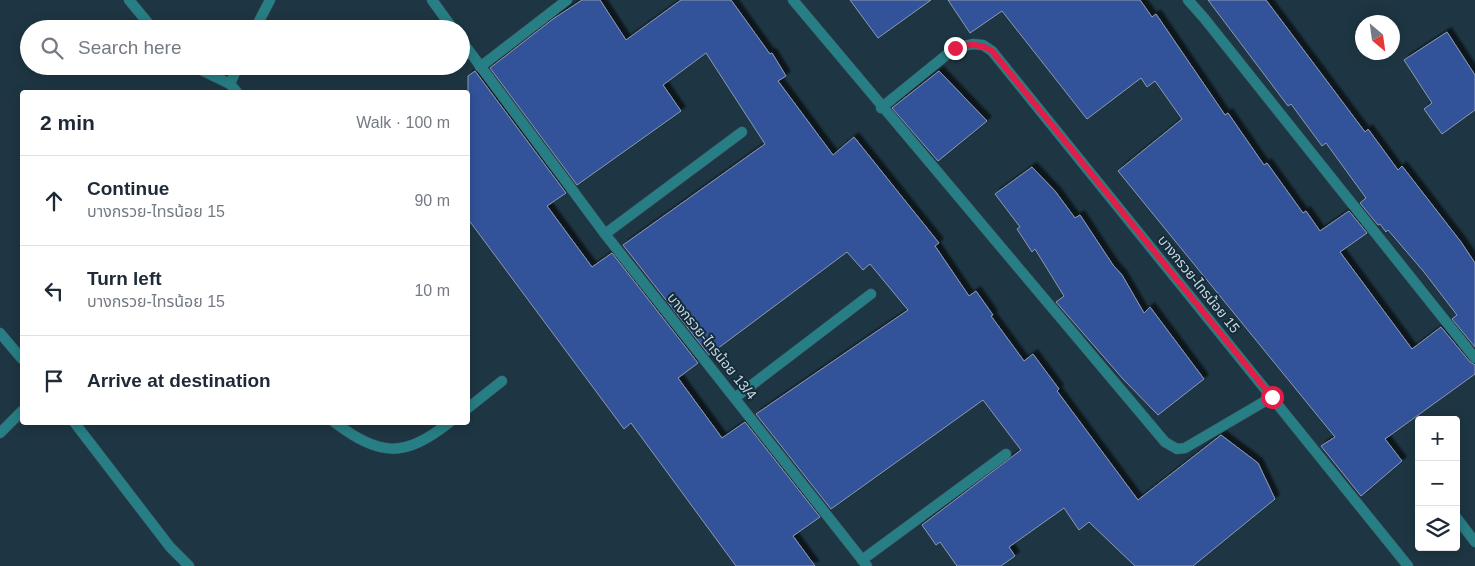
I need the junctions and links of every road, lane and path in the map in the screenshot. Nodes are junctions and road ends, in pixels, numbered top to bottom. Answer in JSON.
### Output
{"nodes":[{"id":1,"x":129,"y":0,"type":"edge"},
{"id":2,"x":270,"y":0,"type":"edge"},
{"id":3,"x":432,"y":0,"type":"edge"},
{"id":4,"x":568,"y":0,"type":"edge"},
{"id":5,"x":793,"y":0,"type":"edge"},
{"id":6,"x":1188,"y":0,"type":"edge"},
{"id":7,"x":146,"y":20,"type":"edge"},
{"id":8,"x":260,"y":20,"type":"edge"},
{"id":9,"x":446,"y":20,"type":"edge"},
{"id":10,"x":470,"y":53,"type":"edge"},
{"id":11,"x":480,"y":67,"type":"junction"},
{"id":12,"x":210,"y":75,"type":"edge"},
{"id":13,"x":236,"y":75,"type":"edge"},
{"id":14,"x":234,"y":88,"type":"edge"},
{"id":15,"x":881,"y":108,"type":"junction"},
{"id":16,"x":742,"y":132,"type":"dead end"},
{"id":17,"x":605,"y":234,"type":"junction"},
{"id":18,"x":871,"y":294,"type":"dead end"},
{"id":19,"x":0,"y":333,"type":"edge"},
{"id":20,"x":20,"y":357,"type":"edge"},
{"id":21,"x":1475,"y":358,"type":"edge"},
{"id":22,"x":502,"y":381,"type":"dead end"},
{"id":23,"x":736,"y":397,"type":"junction"},
{"id":24,"x":1272,"y":397,"type":"junction"},
{"id":25,"x":470,"y":406,"type":"edge"},
{"id":26,"x":20,"y":413,"type":"edge"},
{"id":27,"x":76,"y":425,"type":"edge"},
{"id":28,"x":338,"y":425,"type":"edge"},
{"id":29,"x":446,"y":425,"type":"edge"},
{"id":30,"x":0,"y":433,"type":"edge"},
{"id":31,"x":1006,"y":454,"type":"dead end"},
{"id":32,"x":1460,"y":522,"type":"edge"},
{"id":33,"x":1475,"y":542,"type":"edge"},
{"id":34,"x":865,"y":563,"type":"edge"},
{"id":35,"x":189,"y":566,"type":"edge"},
{"id":36,"x":1408,"y":566,"type":"edge"}],
"edges":[{"from":1,"to":7,"type":"street"},
{"from":2,"to":8,"type":"street"},
{"from":3,"to":9,"type":"street"},
{"from":4,"to":11,"type":"street"},
{"from":5,"to":15,"type":"street"},
{"from":6,"to":21,"type":"street"},
{"from":10,"to":11,"type":"street","name":"บางกรวย-ไทรน้อย 13/4"},
{"from":11,"to":17,"type":"street","name":"บางกรวย-ไทรน้อย 13/4"},
{"from":12,"to":14,"type":"street"},
{"from":13,"to":14,"type":"street"},
{"from":15,"to":24,"type":"street"},
{"from":15,"to":24,"type":"street","name":"บางกรวย-ไทรน้อย 15"},
{"from":16,"to":17,"type":"street"},
{"from":17,"to":23,"type":"street","name":"บางกรวย-ไทรน้อย 13/4"},
{"from":18,"to":23,"type":"street"},
{"from":19,"to":20,"type":"street"},
{"from":22,"to":25,"type":"street"},
{"from":23,"to":34,"type":"street","name":"บางกรวย-ไทรน้อย 13/4"},
{"from":24,"to":36,"type":"street","name":"บางกรวย-ไทรน้อย 15"},
{"from":26,"to":30,"type":"street"},
{"from":27,"to":35,"type":"street"},
{"from":28,"to":29,"type":"street"},
{"from":31,"to":34,"type":"street"},
{"from":32,"to":33,"type":"street"}]}
